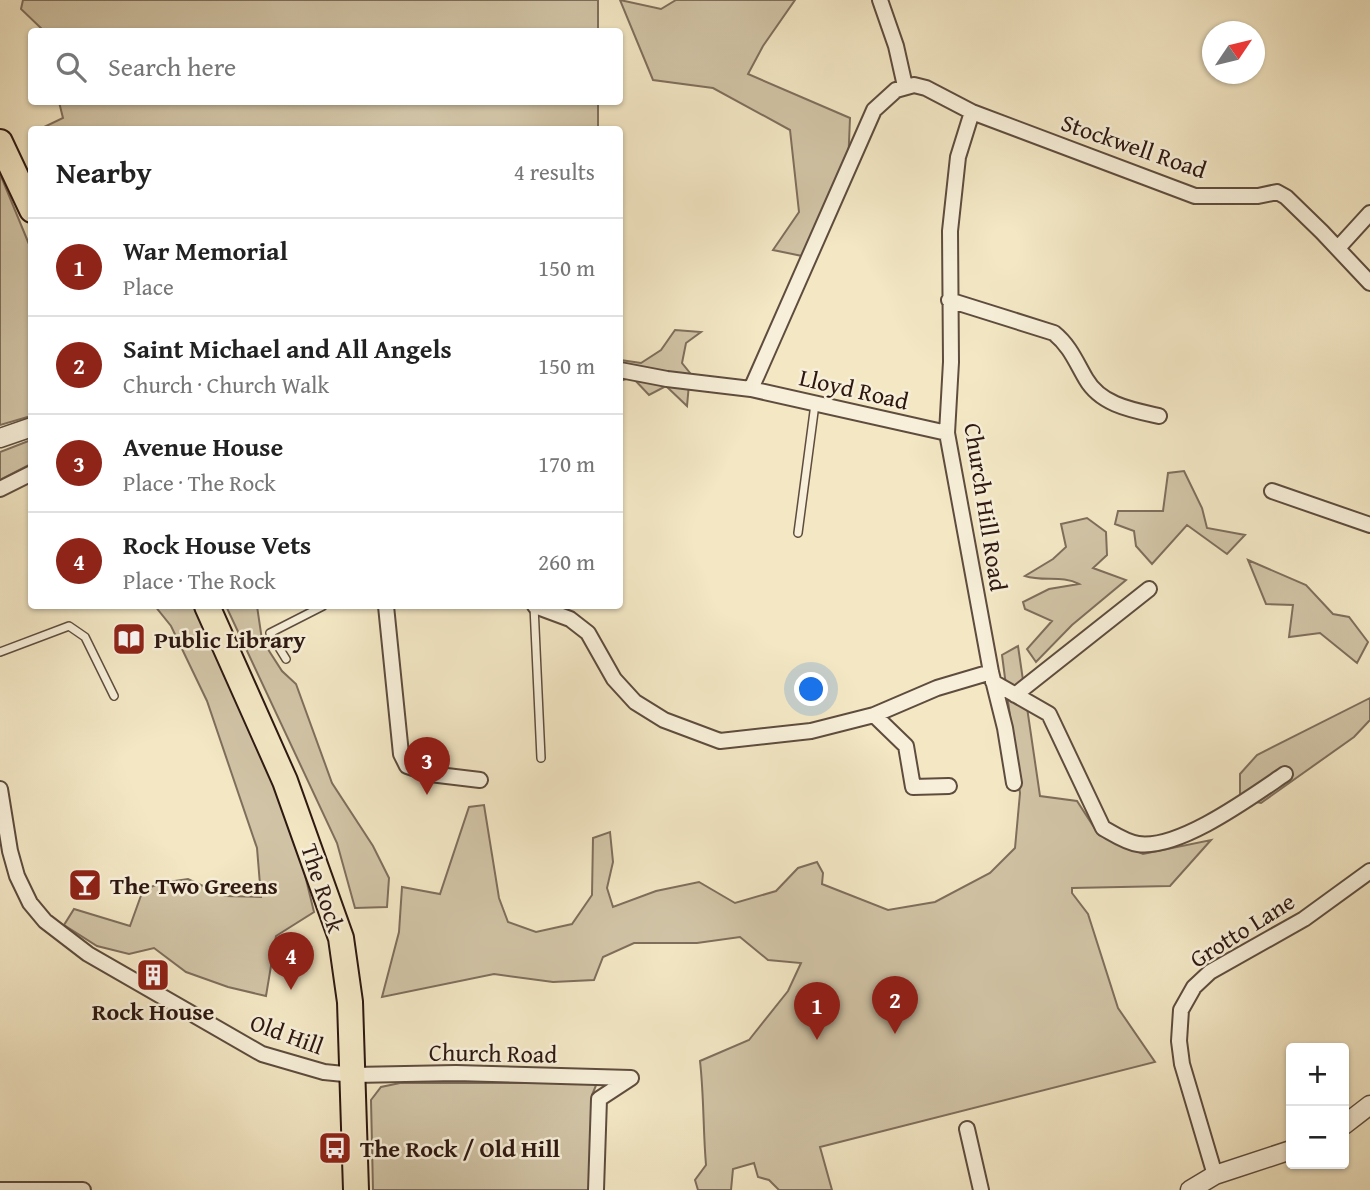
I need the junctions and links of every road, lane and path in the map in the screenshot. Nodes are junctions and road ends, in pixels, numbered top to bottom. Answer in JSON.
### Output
{"nodes":[{"id":1,"x":880,"y":0,"type":"edge"},
{"id":2,"x":905,"y":86,"type":"junction"},
{"id":3,"x":972,"y":112,"type":"junction"},
{"id":4,"x":0,"y":142,"type":"edge"},
{"id":5,"x":28,"y":202,"type":"edge"},
{"id":6,"x":1370,"y":213,"type":"edge"},
{"id":7,"x":1338,"y":248,"type":"junction"},
{"id":8,"x":1370,"y":284,"type":"edge"},
{"id":9,"x":950,"y":300,"type":"junction"},
{"id":10,"x":623,"y":371,"type":"edge"},
{"id":11,"x":751,"y":389,"type":"junction"},
{"id":12,"x":815,"y":403,"type":"junction"},
{"id":13,"x":1159,"y":416,"type":"dead end"},
{"id":14,"x":28,"y":428,"type":"edge"},
{"id":15,"x":947,"y":433,"type":"junction"},
{"id":16,"x":0,"y":438,"type":"edge"},
{"id":17,"x":28,"y":475,"type":"edge"},
{"id":18,"x":0,"y":489,"type":"edge"},
{"id":19,"x":1272,"y":491,"type":"dead end"},
{"id":20,"x":1370,"y":525,"type":"edge"},
{"id":21,"x":798,"y":533,"type":"dead end"},
{"id":22,"x":1149,"y":589,"type":"dead end"},
{"id":23,"x":208,"y":609,"type":"edge"},
{"id":24,"x":317,"y":609,"type":"edge"},
{"id":25,"x":386,"y":609,"type":"edge"},
{"id":26,"x":534,"y":609,"type":"edge"},
{"id":27,"x":542,"y":609,"type":"edge"},
{"id":28,"x":0,"y":652,"type":"edge"},
{"id":29,"x":286,"y":659,"type":"dead end"},
{"id":30,"x":992,"y":677,"type":"junction"},
{"id":31,"x":1015,"y":695,"type":"junction"},
{"id":32,"x":114,"y":696,"type":"dead end"},
{"id":33,"x":874,"y":715,"type":"junction"},
{"id":34,"x":541,"y":758,"type":"dead end"},
{"id":35,"x":1285,"y":774,"type":"dead end"},
{"id":36,"x":480,"y":780,"type":"dead end"},
{"id":37,"x":1014,"y":783,"type":"dead end"},
{"id":38,"x":948,"y":786,"type":"dead end"},
{"id":39,"x":0,"y":789,"type":"edge"},
{"id":40,"x":5,"y":853,"type":"edge"},
{"id":41,"x":1370,"y":871,"type":"edge"},
{"id":42,"x":354,"y":1075,"type":"junction"},
{"id":43,"x":1370,"y":1105,"type":"edge"},
{"id":44,"x":1349,"y":1121,"type":"edge"},
{"id":45,"x":967,"y":1129,"type":"dead end"},
{"id":46,"x":1286,"y":1152,"type":"edge"},
{"id":47,"x":1215,"y":1175,"type":"junction"},
{"id":48,"x":0,"y":1190,"type":"edge"},
{"id":49,"x":83,"y":1190,"type":"edge"},
{"id":50,"x":356,"y":1190,"type":"edge"},
{"id":51,"x":596,"y":1190,"type":"edge"},
{"id":52,"x":981,"y":1190,"type":"edge"},
{"id":53,"x":1189,"y":1190,"type":"edge"}],
"edges":[{"from":1,"to":2,"type":"street"},
{"from":2,"to":3,"type":"street","name":"Stockwell Road"},
{"from":2,"to":11,"type":"street"},
{"from":3,"to":7,"type":"street","name":"Stockwell Road"},
{"from":3,"to":9,"type":"street","name":"Church Hill Road"},
{"from":4,"to":5,"type":"highway"},
{"from":6,"to":7,"type":"street"},
{"from":7,"to":8,"type":"street","name":"Stockwell Road"},
{"from":9,"to":13,"type":"street"},
{"from":9,"to":15,"type":"street","name":"Church Hill Road"},
{"from":10,"to":11,"type":"street"},
{"from":11,"to":12,"type":"street","name":"Lloyd Road"},
{"from":12,"to":15,"type":"street","name":"Lloyd Road"},
{"from":12,"to":21,"type":"lane"},
{"from":14,"to":16,"type":"street"},
{"from":15,"to":30,"type":"street","name":"Church Hill Road"},
{"from":17,"to":18,"type":"street"},
{"from":19,"to":20,"type":"street"},
{"from":22,"to":31,"type":"street"},
{"from":23,"to":42,"type":"highway","name":"The Rock"},
{"from":24,"to":29,"type":"lane"},
{"from":25,"to":36,"type":"street"},
{"from":26,"to":34,"type":"lane"},
{"from":27,"to":33,"type":"street"},
{"from":28,"to":32,"type":"lane"},
{"from":30,"to":31,"type":"street"},
{"from":30,"to":33,"type":"street"},
{"from":30,"to":37,"type":"street","name":"Church Hill Road"},
{"from":31,"to":35,"type":"street"},
{"from":33,"to":38,"type":"street"},
{"from":39,"to":40,"type":"street","name":"Old Hill"},
{"from":40,"to":42,"type":"street","name":"Old Hill"},
{"from":41,"to":47,"type":"street","name":"Grotto Lane"},
{"from":42,"to":50,"type":"highway","name":"The Rock"},
{"from":42,"to":51,"type":"street","name":"Church Road"},
{"from":43,"to":44,"type":"street"},
{"from":45,"to":52,"type":"street"},
{"from":46,"to":47,"type":"street"},
{"from":47,"to":53,"type":"street"},
{"from":48,"to":49,"type":"street"}]}
